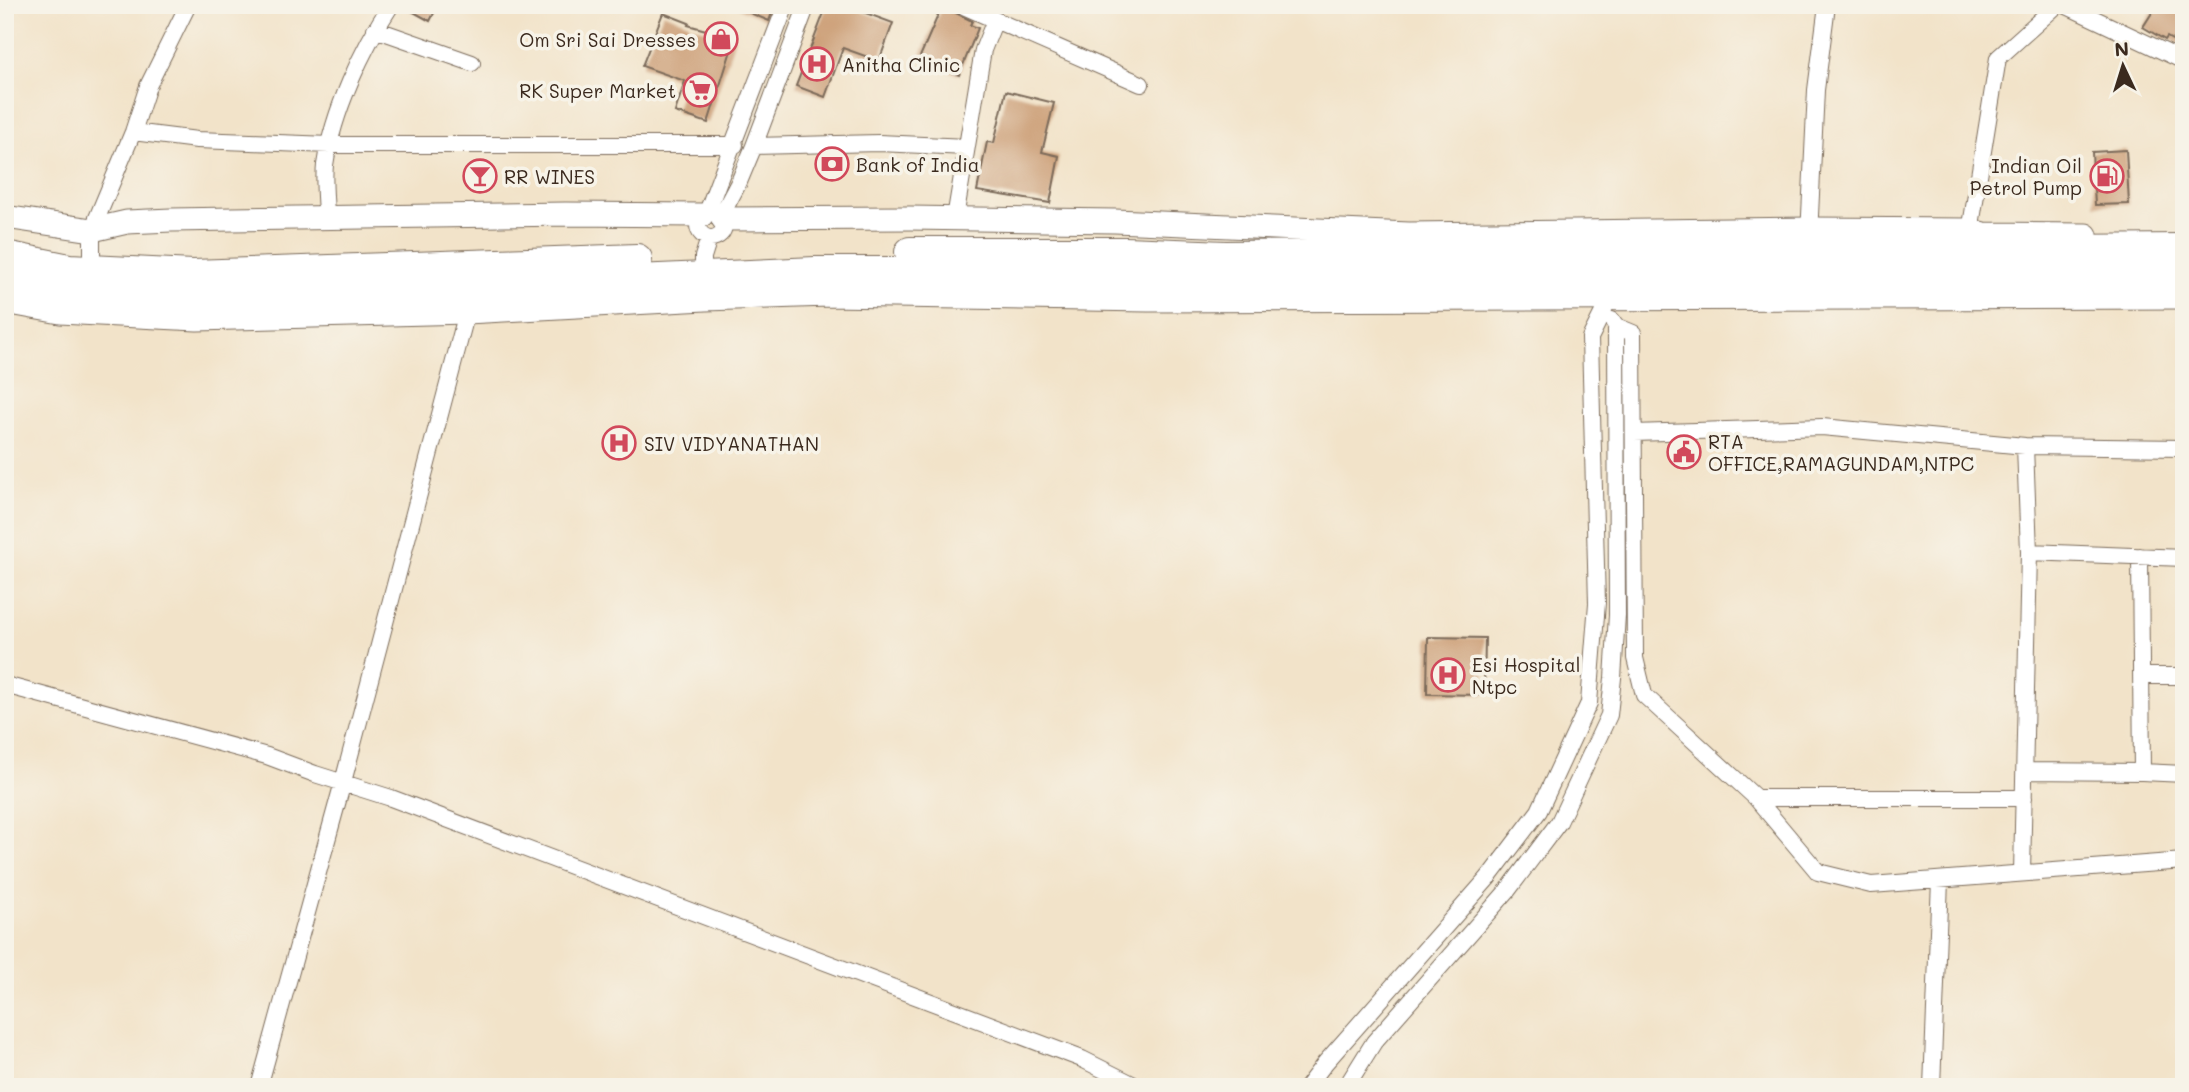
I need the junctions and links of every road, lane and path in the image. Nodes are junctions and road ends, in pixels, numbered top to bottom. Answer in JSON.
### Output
{"nodes":[{"id":1,"x":188,"y":5,"type":"edge"},
{"id":2,"x":391,"y":5,"type":"edge"},
{"id":3,"x":786,"y":5,"type":"edge"},
{"id":4,"x":807,"y":5,"type":"edge"},
{"id":5,"x":961,"y":5,"type":"edge"},
{"id":6,"x":1828,"y":5,"type":"edge"},
{"id":7,"x":2057,"y":5,"type":"edge"},
{"id":8,"x":2064,"y":5,"type":"edge"},
{"id":9,"x":995,"y":20,"type":"junction"},
{"id":10,"x":375,"y":29,"type":"junction"},
{"id":11,"x":2184,"y":61,"type":"edge"},
{"id":12,"x":472,"y":63,"type":"dead end"},
{"id":13,"x":1141,"y":84,"type":"dead end"},
{"id":14,"x":133,"y":132,"type":"junction"},
{"id":15,"x":330,"y":145,"type":"junction"},
{"id":16,"x":735,"y":145,"type":"junction"},
{"id":17,"x":754,"y":146,"type":"junction"},
{"id":18,"x":967,"y":148,"type":"junction"},
{"id":19,"x":5,"y":216,"type":"edge"},
{"id":20,"x":713,"y":216,"type":"junction"},
{"id":21,"x":955,"y":218,"type":"junction"},
{"id":22,"x":326,"y":219,"type":"junction"},
{"id":23,"x":92,"y":230,"type":"junction"},
{"id":24,"x":2184,"y":234,"type":"edge"},
{"id":25,"x":1809,"y":240,"type":"junction"},
{"id":26,"x":1529,"y":243,"type":"junction"},
{"id":27,"x":2184,"y":249,"type":"edge"},
{"id":28,"x":5,"y":256,"type":"edge"},
{"id":29,"x":1973,"y":264,"type":"junction"},
{"id":30,"x":705,"y":268,"type":"junction"},
{"id":31,"x":92,"y":270,"type":"junction"},
{"id":32,"x":1004,"y":274,"type":"junction"},
{"id":33,"x":1602,"y":275,"type":"junction"},
{"id":34,"x":2184,"y":275,"type":"edge"},
{"id":35,"x":5,"y":278,"type":"edge"},
{"id":36,"x":2184,"y":297,"type":"edge"},
{"id":37,"x":5,"y":302,"type":"edge"},
{"id":38,"x":467,"y":312,"type":"junction"},
{"id":39,"x":1616,"y":326,"type":"junction"},
{"id":40,"x":1634,"y":433,"type":"junction"},
{"id":41,"x":2025,"y":446,"type":"junction"},
{"id":42,"x":2184,"y":448,"type":"edge"},
{"id":43,"x":2029,"y":552,"type":"junction"},
{"id":44,"x":2140,"y":556,"type":"junction"},
{"id":45,"x":2184,"y":558,"type":"edge"},
{"id":46,"x":2141,"y":676,"type":"junction"},
{"id":47,"x":2184,"y":676,"type":"edge"},
{"id":48,"x":5,"y":685,"type":"edge"},
{"id":49,"x":2025,"y":771,"type":"junction"},
{"id":50,"x":2142,"y":772,"type":"junction"},
{"id":51,"x":2184,"y":775,"type":"edge"},
{"id":52,"x":343,"y":782,"type":"junction"},
{"id":53,"x":1756,"y":798,"type":"junction"},
{"id":54,"x":2024,"y":798,"type":"junction"},
{"id":55,"x":2184,"y":860,"type":"edge"},
{"id":56,"x":2022,"y":873,"type":"junction"},
{"id":57,"x":1940,"y":880,"type":"junction"},
{"id":58,"x":259,"y":1087,"type":"edge"},
{"id":59,"x":1138,"y":1087,"type":"edge"},
{"id":60,"x":1307,"y":1087,"type":"edge"},
{"id":61,"x":1346,"y":1087,"type":"edge"},
{"id":62,"x":1932,"y":1087,"type":"edge"}],
"edges":[{"from":1,"to":14,"type":"street"},
{"from":2,"to":10,"type":"street"},
{"from":3,"to":16,"type":"street"},
{"from":4,"to":17,"type":"street"},
{"from":5,"to":9,"type":"street"},
{"from":6,"to":25,"type":"street"},
{"from":7,"to":29,"type":"street"},
{"from":8,"to":11,"type":"street"},
{"from":9,"to":13,"type":"street"},
{"from":9,"to":18,"type":"street"},
{"from":10,"to":12,"type":"street"},
{"from":10,"to":15,"type":"street"},
{"from":14,"to":15,"type":"street"},
{"from":14,"to":23,"type":"street"},
{"from":15,"to":16,"type":"street"},
{"from":15,"to":22,"type":"street"},
{"from":16,"to":20,"type":"street"},
{"from":17,"to":18,"type":"street"},
{"from":17,"to":20,"type":"street"},
{"from":18,"to":21,"type":"street"},
{"from":19,"to":23,"type":"street"},
{"from":20,"to":21,"type":"street"},
{"from":20,"to":22,"type":"street"},
{"from":20,"to":30,"type":"street"},
{"from":21,"to":26,"type":"street"},
{"from":22,"to":23,"type":"street"},
{"from":23,"to":31,"type":"street"},
{"from":24,"to":29,"type":"street"},
{"from":25,"to":29,"type":"highway"},
{"from":25,"to":33,"type":"highway"},
{"from":26,"to":32,"type":"highway"},
{"from":26,"to":33,"type":"highway"},
{"from":27,"to":29,"type":"highway"},
{"from":28,"to":31,"type":"highway"},
{"from":29,"to":33,"type":"highway"},
{"from":29,"to":34,"type":"highway"},
{"from":29,"to":36,"type":"street"},
{"from":30,"to":31,"type":"highway"},
{"from":30,"to":32,"type":"highway"},
{"from":30,"to":35,"type":"highway"},
{"from":30,"to":38,"type":"street"},
{"from":32,"to":33,"type":"highway"},
{"from":33,"to":39,"type":"street"},
{"from":33,"to":60,"type":"street"},
{"from":37,"to":38,"type":"street"},
{"from":38,"to":52,"type":"street"},
{"from":39,"to":40,"type":"street"},
{"from":39,"to":61,"type":"street"},
{"from":40,"to":41,"type":"street"},
{"from":40,"to":53,"type":"street"},
{"from":41,"to":42,"type":"street"},
{"from":41,"to":43,"type":"street"},
{"from":43,"to":44,"type":"street"},
{"from":43,"to":49,"type":"street"},
{"from":44,"to":45,"type":"street"},
{"from":44,"to":46,"type":"street"},
{"from":46,"to":47,"type":"street"},
{"from":46,"to":50,"type":"street"},
{"from":48,"to":52,"type":"street"},
{"from":49,"to":50,"type":"street"},
{"from":49,"to":54,"type":"street"},
{"from":50,"to":51,"type":"street"},
{"from":52,"to":58,"type":"street"},
{"from":52,"to":59,"type":"street"},
{"from":53,"to":54,"type":"street"},
{"from":53,"to":57,"type":"street"},
{"from":54,"to":56,"type":"street"},
{"from":55,"to":56,"type":"street"},
{"from":56,"to":57,"type":"street"},
{"from":57,"to":62,"type":"street"}]}
